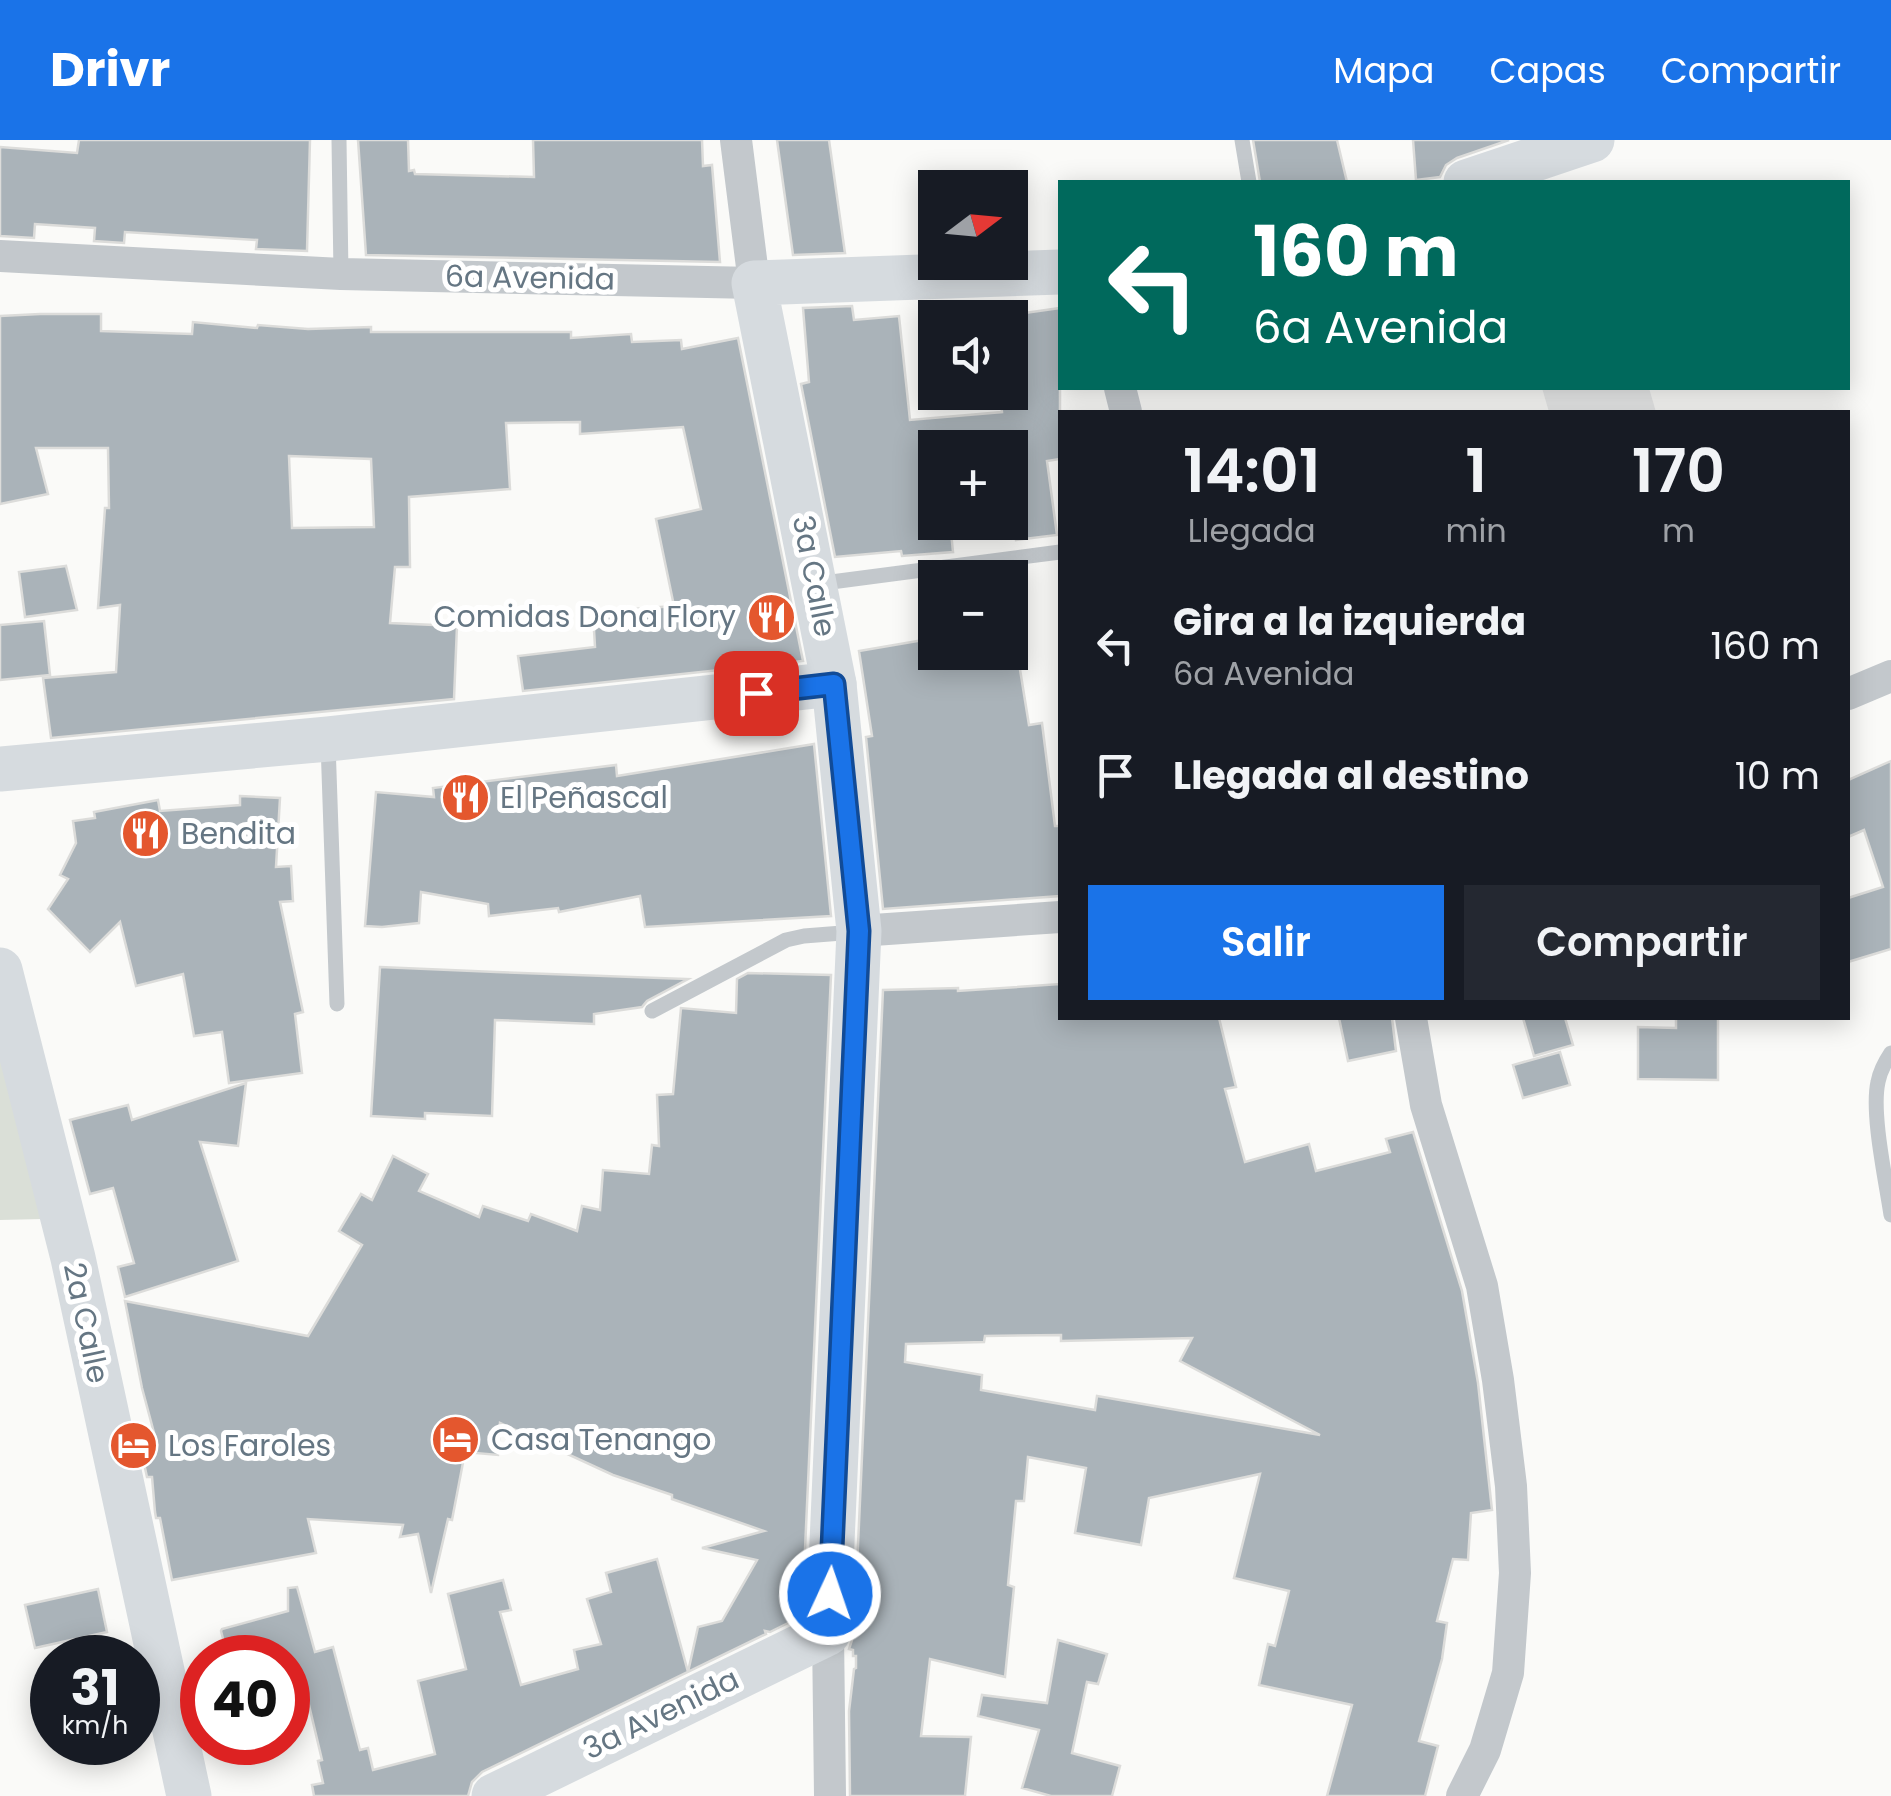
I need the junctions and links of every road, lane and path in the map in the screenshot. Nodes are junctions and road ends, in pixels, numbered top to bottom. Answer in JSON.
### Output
{"nodes":[{"id":1,"x":340,"y":140,"type":"edge"},
{"id":2,"x":736,"y":140,"type":"edge"},
{"id":3,"x":1242,"y":140,"type":"edge"},
{"id":4,"x":1592,"y":140,"type":"edge"},
{"id":5,"x":1248,"y":180,"type":"edge"},
{"id":6,"x":1472,"y":180,"type":"edge"},
{"id":7,"x":0,"y":256,"type":"edge"},
{"id":8,"x":1058,"y":272,"type":"edge"},
{"id":9,"x":341,"y":274,"type":"junction"},
{"id":10,"x":754,"y":284,"type":"junction"},
{"id":11,"x":1058,"y":552,"type":"edge"},
{"id":12,"x":816,"y":584,"type":"junction"},
{"id":13,"x":1891,"y":676,"type":"edge"},
{"id":14,"x":834,"y":684,"type":"junction"},
{"id":15,"x":1850,"y":693,"type":"edge"},
{"id":16,"x":328,"y":739,"type":"junction"},
{"id":17,"x":0,"y":769,"type":"edge"},
{"id":18,"x":1058,"y":917,"type":"edge"},
{"id":19,"x":859,"y":931,"type":"junction"},
{"id":20,"x":0,"y":970,"type":"edge"},
{"id":21,"x":337,"y":1004,"type":"dead end"},
{"id":22,"x":652,"y":1011,"type":"dead end"},
{"id":23,"x":1411,"y":1020,"type":"edge"},
{"id":24,"x":1891,"y":1053,"type":"edge"},
{"id":25,"x":1891,"y":1215,"type":"edge"},
{"id":26,"x":828,"y":1632,"type":"junction"},
{"id":27,"x":189,"y":1796,"type":"edge"},
{"id":28,"x":494,"y":1796,"type":"edge"},
{"id":29,"x":830,"y":1796,"type":"edge"},
{"id":30,"x":1462,"y":1796,"type":"edge"}],
"edges":[{"from":1,"to":9,"type":"lane"},
{"from":2,"to":10,"type":"street","name":"3a Calle"},
{"from":3,"to":5,"type":"lane"},
{"from":4,"to":6,"type":"street"},
{"from":7,"to":9,"type":"street","name":"6a Avenida"},
{"from":8,"to":10,"type":"street","name":"6a Avenida"},
{"from":9,"to":10,"type":"street","name":"6a Avenida"},
{"from":10,"to":12,"type":"street","name":"3a Calle"},
{"from":11,"to":12,"type":"lane"},
{"from":12,"to":14,"type":"street","name":"3a Calle"},
{"from":13,"to":15,"type":"street"},
{"from":14,"to":16,"type":"street"},
{"from":14,"to":19,"type":"street","name":"3a Calle"},
{"from":16,"to":17,"type":"street"},
{"from":16,"to":21,"type":"lane"},
{"from":18,"to":19,"type":"street"},
{"from":19,"to":22,"type":"lane"},
{"from":19,"to":26,"type":"street","name":"3a Calle"},
{"from":20,"to":27,"type":"street","name":"2a Calle"},
{"from":23,"to":30,"type":"street"},
{"from":24,"to":25,"type":"lane"},
{"from":26,"to":28,"type":"street","name":"3a Avenida"},
{"from":26,"to":29,"type":"street","name":"3a Calle"}]}
